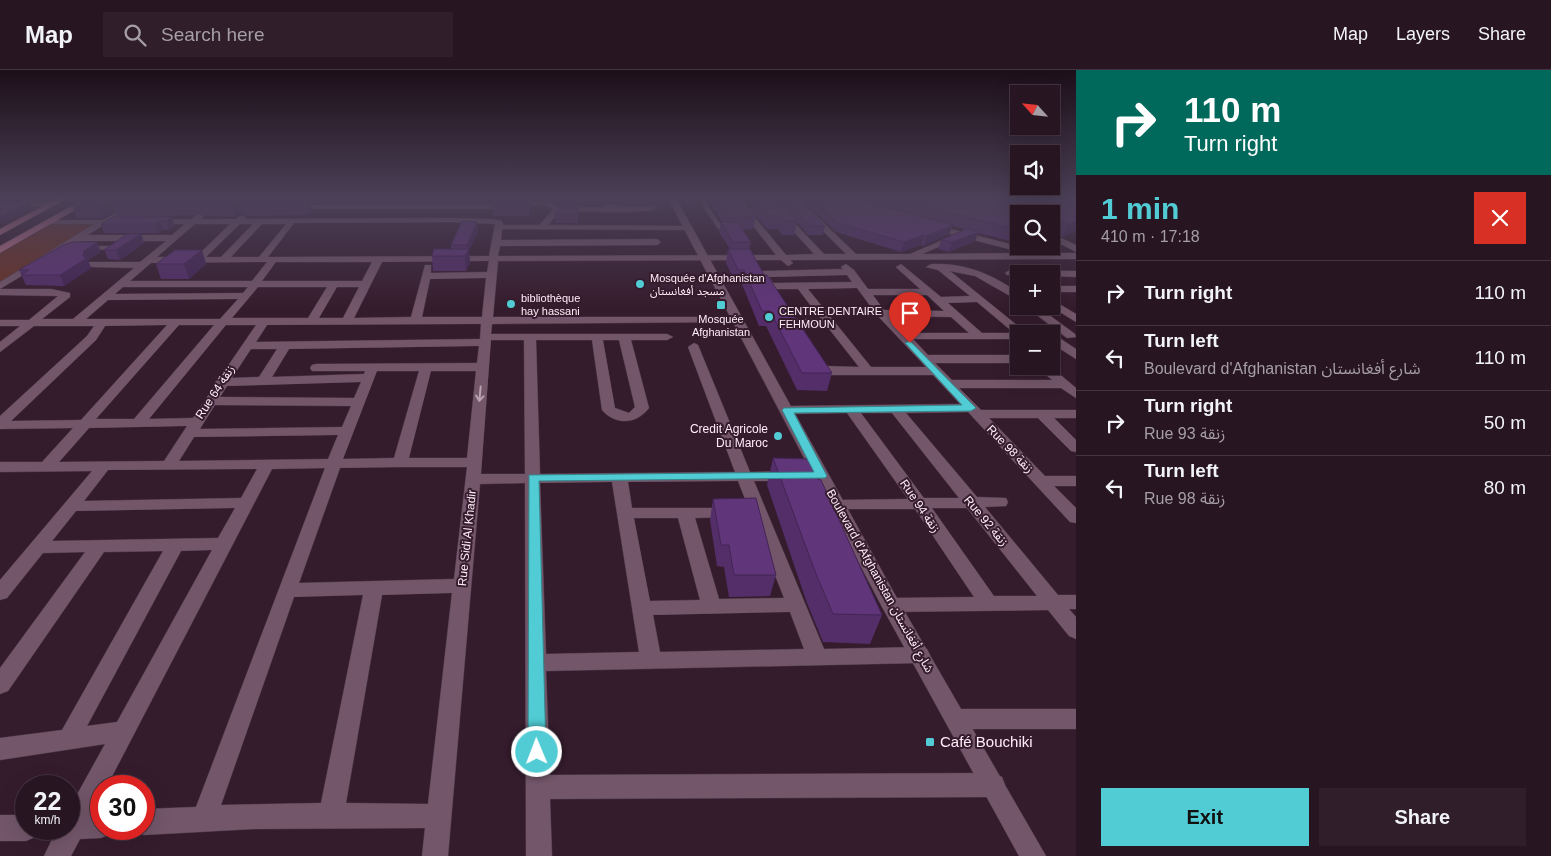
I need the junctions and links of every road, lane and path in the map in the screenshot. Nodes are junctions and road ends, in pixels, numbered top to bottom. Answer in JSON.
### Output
{"nodes":[{"id":1,"x":18,"y":235,"type":"edge"},
{"id":2,"x":27,"y":235,"type":"edge"},
{"id":3,"x":88,"y":235,"type":"edge"},
{"id":4,"x":179,"y":235,"type":"edge"},
{"id":5,"x":224,"y":235,"type":"edge"},
{"id":6,"x":247,"y":235,"type":"edge"},
{"id":7,"x":283,"y":235,"type":"edge"},
{"id":8,"x":497,"y":235,"type":"edge"},
{"id":9,"x":692,"y":235,"type":"edge"},
{"id":10,"x":754,"y":235,"type":"edge"},
{"id":11,"x":764,"y":235,"type":"edge"},
{"id":12,"x":800,"y":235,"type":"edge"},
{"id":13,"x":827,"y":235,"type":"edge"},
{"id":14,"x":960,"y":235,"type":"edge"},
{"id":15,"x":965,"y":235,"type":"edge"},
{"id":16,"x":175,"y":238,"type":"junction"},
{"id":17,"x":127,"y":239,"type":"junction"},
{"id":18,"x":1060,"y":240,"type":"edge"},
{"id":19,"x":656,"y":242,"type":"dead end"},
{"id":20,"x":78,"y":243,"type":"junction"},
{"id":21,"x":496,"y":243,"type":"junction"},
{"id":22,"x":0,"y":244,"type":"edge"},
{"id":23,"x":114,"y":248,"type":"junction"},
{"id":24,"x":1076,"y":249,"type":"edge"},
{"id":25,"x":0,"y":250,"type":"edge"},
{"id":26,"x":1044,"y":256,"type":"junction"},
{"id":27,"x":1076,"y":256,"type":"edge"},
{"id":28,"x":783,"y":257,"type":"junction"},
{"id":29,"x":821,"y":257,"type":"junction"},
{"id":30,"x":906,"y":257,"type":"junction"},
{"id":31,"x":985,"y":257,"type":"junction"},
{"id":32,"x":379,"y":258,"type":"junction"},
{"id":33,"x":430,"y":258,"type":"junction"},
{"id":34,"x":493,"y":258,"type":"junction"},
{"id":35,"x":705,"y":258,"type":"junction"},
{"id":36,"x":771,"y":258,"type":"junction"},
{"id":37,"x":199,"y":259,"type":"junction"},
{"id":38,"x":224,"y":259,"type":"junction"},
{"id":39,"x":268,"y":259,"type":"junction"},
{"id":40,"x":147,"y":262,"type":"junction"},
{"id":41,"x":850,"y":265,"type":"junction"},
{"id":42,"x":901,"y":267,"type":"junction"},
{"id":43,"x":940,"y":267,"type":"junction"},
{"id":44,"x":794,"y":269,"type":"junction"},
{"id":45,"x":1010,"y":273,"type":"edge"},
{"id":46,"x":1060,"y":274,"type":"edge"},
{"id":47,"x":1076,"y":274,"type":"edge"},
{"id":48,"x":491,"y":275,"type":"junction"},
{"id":49,"x":425,"y":276,"type":"junction"},
{"id":50,"x":766,"y":282,"type":"junction"},
{"id":51,"x":122,"y":284,"type":"junction"},
{"id":52,"x":256,"y":284,"type":"junction"},
{"id":53,"x":334,"y":284,"type":"junction"},
{"id":54,"x":365,"y":284,"type":"junction"},
{"id":55,"x":800,"y":285,"type":"junction"},
{"id":56,"x":0,"y":286,"type":"edge"},
{"id":57,"x":862,"y":289,"type":"junction"},
{"id":58,"x":1060,"y":289,"type":"edge"},
{"id":59,"x":1076,"y":289,"type":"edge"},
{"id":60,"x":0,"y":292,"type":"edge"},
{"id":61,"x":928,"y":292,"type":"junction"},
{"id":62,"x":1010,"y":292,"type":"edge"},
{"id":63,"x":246,"y":296,"type":"junction"},
{"id":64,"x":108,"y":297,"type":"junction"},
{"id":65,"x":980,"y":299,"type":"junction"},
{"id":66,"x":779,"y":300,"type":"edge"},
{"id":67,"x":937,"y":300,"type":"junction"},
{"id":68,"x":1060,"y":304,"type":"edge"},
{"id":69,"x":1076,"y":306,"type":"edge"},
{"id":70,"x":1060,"y":308,"type":"edge"},
{"id":71,"x":881,"y":313,"type":"junction"},
{"id":72,"x":954,"y":314,"type":"junction"},
{"id":73,"x":1038,"y":315,"type":"edge"},
{"id":74,"x":345,"y":319,"type":"junction"},
{"id":75,"x":416,"y":319,"type":"junction"},
{"id":76,"x":738,"y":319,"type":"junction"},
{"id":77,"x":264,"y":320,"type":"junction"},
{"id":78,"x":312,"y":320,"type":"junction"},
{"id":79,"x":487,"y":320,"type":"junction"},
{"id":80,"x":1076,"y":320,"type":"edge"},
{"id":81,"x":77,"y":321,"type":"junction"},
{"id":82,"x":102,"y":321,"type":"junction"},
{"id":83,"x":177,"y":321,"type":"junction"},
{"id":84,"x":222,"y":321,"type":"junction"},
{"id":85,"x":0,"y":322,"type":"edge"},
{"id":86,"x":34,"y":322,"type":"junction"},
{"id":87,"x":793,"y":322,"type":"edge"},
{"id":88,"x":828,"y":322,"type":"junction"},
{"id":89,"x":1012,"y":325,"type":"edge"},
{"id":90,"x":1046,"y":325,"type":"edge"},
{"id":91,"x":1060,"y":333,"type":"edge"},
{"id":92,"x":1074,"y":333,"type":"edge"},
{"id":93,"x":903,"y":336,"type":"junction"},
{"id":94,"x":979,"y":336,"type":"junction"},
{"id":95,"x":1005,"y":336,"type":"junction"},
{"id":96,"x":1010,"y":336,"type":"edge"},
{"id":97,"x":530,"y":337,"type":"junction"},
{"id":98,"x":624,"y":337,"type":"junction"},
{"id":99,"x":667,"y":337,"type":"dead end"},
{"id":100,"x":597,"y":338,"type":"junction"},
{"id":101,"x":486,"y":340,"type":"junction"},
{"id":102,"x":1010,"y":340,"type":"edge"},
{"id":103,"x":1060,"y":340,"type":"edge"},
{"id":104,"x":401,"y":343,"type":"junction"},
{"id":105,"x":328,"y":344,"type":"junction"},
{"id":106,"x":246,"y":346,"type":"junction"},
{"id":107,"x":285,"y":346,"type":"junction"},
{"id":108,"x":694,"y":347,"type":"dead end"},
{"id":109,"x":0,"y":348,"type":"edge"},
{"id":110,"x":808,"y":348,"type":"edge"},
{"id":111,"x":1076,"y":355,"type":"edge"},
{"id":112,"x":1010,"y":359,"type":"edge"},
{"id":113,"x":926,"y":360,"type":"junction"},
{"id":114,"x":395,"y":366,"type":"junction"},
{"id":115,"x":426,"y":367,"type":"junction"},
{"id":116,"x":483,"y":367,"type":"junction"},
{"id":117,"x":316,"y":368,"type":"junction"},
{"id":118,"x":868,"y":371,"type":"junction"},
{"id":119,"x":936,"y":371,"type":"junction"},
{"id":120,"x":371,"y":372,"type":"junction"},
{"id":121,"x":1052,"y":375,"type":"edge"},
{"id":122,"x":309,"y":380,"type":"junction"},
{"id":123,"x":221,"y":382,"type":"junction"},
{"id":124,"x":262,"y":382,"type":"junction"},
{"id":125,"x":949,"y":384,"type":"junction"},
{"id":126,"x":1063,"y":384,"type":"junction"},
{"id":127,"x":1076,"y":394,"type":"edge"},
{"id":128,"x":209,"y":401,"type":"junction"},
{"id":129,"x":359,"y":402,"type":"junction"},
{"id":130,"x":787,"y":410,"type":"junction"},
{"id":131,"x":851,"y":410,"type":"junction"},
{"id":132,"x":897,"y":410,"type":"junction"},
{"id":133,"x":974,"y":411,"type":"junction"},
{"id":134,"x":1042,"y":414,"type":"junction"},
{"id":135,"x":1076,"y":414,"type":"edge"},
{"id":136,"x":138,"y":423,"type":"junction"},
{"id":137,"x":0,"y":424,"type":"edge"},
{"id":138,"x":84,"y":424,"type":"junction"},
{"id":139,"x":192,"y":428,"type":"junction"},
{"id":140,"x":347,"y":431,"type":"junction"},
{"id":141,"x":1076,"y":448,"type":"edge"},
{"id":142,"x":334,"y":463,"type":"junction"},
{"id":143,"x":400,"y":463,"type":"junction"},
{"id":144,"x":169,"y":464,"type":"junction"},
{"id":145,"x":267,"y":464,"type":"junction"},
{"id":146,"x":104,"y":466,"type":"junction"},
{"id":147,"x":0,"y":467,"type":"edge"},
{"id":148,"x":46,"y":467,"type":"junction"},
{"id":149,"x":474,"y":470,"type":"junction"},
{"id":150,"x":744,"y":476,"type":"junction"},
{"id":151,"x":821,"y":476,"type":"junction"},
{"id":152,"x":619,"y":477,"type":"junction"},
{"id":153,"x":533,"y":478,"type":"junction"},
{"id":154,"x":1041,"y":481,"type":"junction"},
{"id":155,"x":1076,"y":481,"type":"edge"},
{"id":156,"x":1000,"y":502,"type":"dead end"},
{"id":157,"x":246,"y":503,"type":"junction"},
{"id":158,"x":972,"y":503,"type":"junction"},
{"id":159,"x":838,"y":505,"type":"junction"},
{"id":160,"x":920,"y":505,"type":"junction"},
{"id":161,"x":72,"y":506,"type":"junction"},
{"id":162,"x":685,"y":512,"type":"junction"},
{"id":163,"x":758,"y":512,"type":"junction"},
{"id":164,"x":625,"y":513,"type":"junction"},
{"id":165,"x":1076,"y":518,"type":"edge"},
{"id":166,"x":223,"y":544,"type":"junction"},
{"id":167,"x":176,"y":545,"type":"junction"},
{"id":168,"x":99,"y":546,"type":"junction"},
{"id":169,"x":38,"y":547,"type":"junction"},
{"id":170,"x":462,"y":586,"type":"junction"},
{"id":171,"x":374,"y":588,"type":"junction"},
{"id":172,"x":288,"y":590,"type":"junction"},
{"id":173,"x":0,"y":593,"type":"edge"},
{"id":174,"x":1053,"y":602,"type":"junction"},
{"id":175,"x":1076,"y":602,"type":"edge"},
{"id":176,"x":989,"y":603,"type":"junction"},
{"id":177,"x":796,"y":605,"type":"junction"},
{"id":178,"x":891,"y":605,"type":"junction"},
{"id":179,"x":711,"y":606,"type":"junction"},
{"id":180,"x":643,"y":608,"type":"junction"},
{"id":181,"x":1076,"y":631,"type":"edge"},
{"id":182,"x":920,"y":655,"type":"junction"},
{"id":183,"x":818,"y":658,"type":"junction"},
{"id":184,"x":651,"y":661,"type":"junction"},
{"id":185,"x":536,"y":663,"type":"junction"},
{"id":186,"x":0,"y":685,"type":"edge"},
{"id":187,"x":957,"y":719,"type":"junction"},
{"id":188,"x":1076,"y":719,"type":"edge"},
{"id":189,"x":123,"y":731,"type":"junction"},
{"id":190,"x":68,"y":740,"type":"junction"},
{"id":191,"x":0,"y":749,"type":"edge"},
{"id":192,"x":993,"y":785,"type":"junction"},
{"id":193,"x":538,"y":787,"type":"junction"},
{"id":194,"x":80,"y":809,"type":"edge"},
{"id":195,"x":331,"y":815,"type":"junction"},
{"id":196,"x":438,"y":816,"type":"junction"},
{"id":197,"x":204,"y":818,"type":"junction"},
{"id":198,"x":155,"y":821,"type":"edge"},
{"id":199,"x":0,"y":828,"type":"edge"},
{"id":200,"x":15,"y":828,"type":"edge"},
{"id":201,"x":64,"y":840,"type":"edge"},
{"id":202,"x":57,"y":856,"type":"edge"},
{"id":203,"x":435,"y":856,"type":"edge"},
{"id":204,"x":539,"y":856,"type":"edge"},
{"id":205,"x":1033,"y":856,"type":"edge"}],
"edges":[{"from":1,"to":22,"type":"main road"},
{"from":2,"to":25,"type":"main road"},
{"from":3,"to":20,"type":"street"},
{"from":4,"to":16,"type":"street"},
{"from":5,"to":37,"type":"street"},
{"from":6,"to":38,"type":"street"},
{"from":7,"to":39,"type":"street"},
{"from":8,"to":21,"type":"street","name":"Rue Sidi Al Khadir"},
{"from":9,"to":35,"type":"street","name":"Boulevard d'Afghanistan شارع أفغانستان"},
{"from":10,"to":36,"type":"street"},
{"from":11,"to":28,"type":"street"},
{"from":12,"to":29,"type":"street"},
{"from":13,"to":41,"type":"street","name":"Rue 98 زنقة"},
{"from":14,"to":30,"type":"street"},
{"from":15,"to":26,"type":"street"},
{"from":16,"to":17,"type":"street"},
{"from":16,"to":40,"type":"street"},
{"from":17,"to":20,"type":"street"},
{"from":17,"to":23,"type":"street"},
{"from":18,"to":24,"type":"street"},
{"from":19,"to":21,"type":"street"},
{"from":20,"to":23,"type":"lane"},
{"from":20,"to":56,"type":"street"},
{"from":21,"to":34,"type":"street","name":"Rue Sidi Al Khadir"},
{"from":23,"to":40,"type":"street"},
{"from":26,"to":27,"type":"street"},
{"from":26,"to":31,"type":"street"},
{"from":28,"to":29,"type":"street"},
{"from":28,"to":36,"type":"street"},
{"from":28,"to":44,"type":"street"},
{"from":29,"to":41,"type":"street"},
{"from":30,"to":31,"type":"street"},
{"from":30,"to":41,"type":"street"},
{"from":31,"to":45,"type":"street"},
{"from":32,"to":33,"type":"street"},
{"from":32,"to":39,"type":"street"},
{"from":32,"to":54,"type":"street"},
{"from":33,"to":34,"type":"street"},
{"from":33,"to":49,"type":"street"},
{"from":34,"to":35,"type":"street"},
{"from":34,"to":48,"type":"street","name":"Rue Sidi Al Khadir"},
{"from":35,"to":36,"type":"street"},
{"from":35,"to":76,"type":"street","name":"Boulevard d'Afghanistan شارع أفغانستان"},
{"from":37,"to":38,"type":"street"},
{"from":37,"to":40,"type":"street"},
{"from":38,"to":39,"type":"street"},
{"from":39,"to":52,"type":"street"},
{"from":40,"to":51,"type":"street"},
{"from":41,"to":42,"type":"street"},
{"from":41,"to":44,"type":"street"},
{"from":41,"to":57,"type":"street","name":"Rue 98 زنقة"},
{"from":42,"to":43,"type":"street"},
{"from":42,"to":61,"type":"street"},
{"from":43,"to":62,"type":"street"},
{"from":43,"to":65,"type":"street"},
{"from":44,"to":50,"type":"street"},
{"from":46,"to":47,"type":"street"},
{"from":48,"to":49,"type":"street"},
{"from":48,"to":79,"type":"street","name":"Rue Sidi Al Khadir"},
{"from":49,"to":75,"type":"street"},
{"from":50,"to":55,"type":"street"},
{"from":50,"to":66,"type":"street"},
{"from":51,"to":52,"type":"street"},
{"from":51,"to":64,"type":"street"},
{"from":52,"to":53,"type":"street"},
{"from":52,"to":63,"type":"street"},
{"from":53,"to":54,"type":"street"},
{"from":53,"to":78,"type":"street"},
{"from":54,"to":74,"type":"street"},
{"from":55,"to":57,"type":"street"},
{"from":55,"to":88,"type":"street"},
{"from":57,"to":61,"type":"street"},
{"from":57,"to":71,"type":"street","name":"Rue 98 زنقة"},
{"from":58,"to":59,"type":"street"},
{"from":60,"to":86,"type":"street"},
{"from":61,"to":67,"type":"street"},
{"from":63,"to":64,"type":"street"},
{"from":63,"to":84,"type":"street"},
{"from":64,"to":81,"type":"street"},
{"from":65,"to":67,"type":"street"},
{"from":65,"to":89,"type":"street"},
{"from":67,"to":72,"type":"street"},
{"from":68,"to":69,"type":"street"},
{"from":70,"to":80,"type":"street"},
{"from":71,"to":72,"type":"street"},
{"from":71,"to":93,"type":"street","name":"Rue 98 زنقة"},
{"from":72,"to":94,"type":"street"},
{"from":73,"to":90,"type":"street"},
{"from":74,"to":75,"type":"street"},
{"from":74,"to":78,"type":"street"},
{"from":74,"to":105,"type":"street"},
{"from":75,"to":79,"type":"street"},
{"from":76,"to":79,"type":"street"},
{"from":76,"to":130,"type":"street","name":"Boulevard d'Afghanistan شارع أفغانستان"},
{"from":77,"to":78,"type":"street"},
{"from":77,"to":84,"type":"street"},
{"from":77,"to":106,"type":"street","name":"Rue 64 زنقة"},
{"from":79,"to":101,"type":"street","name":"Rue Sidi Al Khadir"},
{"from":81,"to":82,"type":"street"},
{"from":81,"to":86,"type":"street"},
{"from":82,"to":83,"type":"street"},
{"from":82,"to":137,"type":"street"},
{"from":83,"to":84,"type":"street"},
{"from":83,"to":138,"type":"street"},
{"from":84,"to":136,"type":"street"},
{"from":85,"to":86,"type":"street"},
{"from":86,"to":109,"type":"street"},
{"from":87,"to":88,"type":"street"},
{"from":88,"to":118,"type":"street"},
{"from":91,"to":92,"type":"street"},
{"from":93,"to":94,"type":"street"},
{"from":93,"to":113,"type":"street","name":"Rue 98 زنقة"},
{"from":94,"to":95,"type":"street"},
{"from":95,"to":96,"type":"street"},
{"from":95,"to":102,"type":"street"},
{"from":97,"to":100,"type":"street"},
{"from":97,"to":101,"type":"street"},
{"from":97,"to":153,"type":"street"},
{"from":98,"to":99,"type":"street"},
{"from":98,"to":100,"type":"street"},
{"from":98,"to":100,"type":"street"},
{"from":101,"to":104,"type":"street"},
{"from":101,"to":116,"type":"street","name":"Rue Sidi Al Khadir"},
{"from":103,"to":111,"type":"street"},
{"from":104,"to":105,"type":"street"},
{"from":104,"to":114,"type":"street"},
{"from":105,"to":107,"type":"street"},
{"from":105,"to":117,"type":"street"},
{"from":106,"to":107,"type":"street"},
{"from":106,"to":123,"type":"street","name":"Rue 64 زنقة"},
{"from":107,"to":124,"type":"street"},
{"from":108,"to":150,"type":"street"},
{"from":110,"to":118,"type":"street"},
{"from":112,"to":113,"type":"street"},
{"from":113,"to":119,"type":"street","name":"Rue 98 زنقة"},
{"from":114,"to":115,"type":"street"},
{"from":114,"to":120,"type":"street"},
{"from":115,"to":116,"type":"street"},
{"from":115,"to":143,"type":"street"},
{"from":116,"to":149,"type":"street","name":"Rue Sidi Al Khadir","one_way":true},
{"from":117,"to":120,"type":"street"},
{"from":117,"to":122,"type":"street"},
{"from":118,"to":119,"type":"street"},
{"from":119,"to":125,"type":"street","name":"Rue 98 زنقة"},
{"from":120,"to":122,"type":"street"},
{"from":120,"to":129,"type":"street"},
{"from":121,"to":126,"type":"street"},
{"from":122,"to":124,"type":"street"},
{"from":123,"to":124,"type":"street"},
{"from":123,"to":128,"type":"street","name":"Rue 64 زنقة"},
{"from":125,"to":126,"type":"street"},
{"from":125,"to":133,"type":"street","name":"Rue 98 زنقة"},
{"from":126,"to":127,"type":"street"},
{"from":128,"to":129,"type":"street"},
{"from":128,"to":139,"type":"street","name":"Rue 64 زنقة"},
{"from":129,"to":140,"type":"street"},
{"from":130,"to":131,"type":"street"},
{"from":130,"to":151,"type":"street","name":"Boulevard d'Afghanistan شارع أفغانستان"},
{"from":131,"to":132,"type":"street"},
{"from":131,"to":160,"type":"street","name":"Rue 94 زنقة"},
{"from":132,"to":133,"type":"street"},
{"from":132,"to":158,"type":"street","name":"Rue 92 زنقة"},
{"from":133,"to":134,"type":"street"},
{"from":133,"to":154,"type":"street","name":"Rue 98 زنقة"},
{"from":134,"to":135,"type":"street"},
{"from":134,"to":141,"type":"street"},
{"from":136,"to":138,"type":"street"},
{"from":136,"to":139,"type":"street"},
{"from":137,"to":138,"type":"street"},
{"from":138,"to":148,"type":"street"},
{"from":139,"to":140,"type":"street"},
{"from":139,"to":144,"type":"street","name":"Rue 64 زنقة"},
{"from":140,"to":142,"type":"street"},
{"from":142,"to":143,"type":"street"},
{"from":142,"to":145,"type":"street"},
{"from":142,"to":172,"type":"street"},
{"from":143,"to":149,"type":"street"},
{"from":144,"to":145,"type":"street"},
{"from":144,"to":146,"type":"street"},
{"from":145,"to":157,"type":"street"},
{"from":146,"to":148,"type":"street"},
{"from":146,"to":161,"type":"street"},
{"from":147,"to":148,"type":"street"},
{"from":149,"to":153,"type":"street"},
{"from":149,"to":170,"type":"street","name":"Rue Sidi Al Khadir"},
{"from":150,"to":151,"type":"street"},
{"from":150,"to":152,"type":"street"},
{"from":150,"to":163,"type":"street"},
{"from":151,"to":159,"type":"street","name":"Boulevard d'Afghanistan شارع أفغانستان"},
{"from":152,"to":153,"type":"street"},
{"from":152,"to":164,"type":"street"},
{"from":153,"to":185,"type":"street"},
{"from":154,"to":155,"type":"street"},
{"from":154,"to":165,"type":"street","name":"Rue 98 زنقة"},
{"from":156,"to":158,"type":"street"},
{"from":157,"to":161,"type":"street"},
{"from":157,"to":166,"type":"street"},
{"from":158,"to":160,"type":"street"},
{"from":158,"to":174,"type":"street","name":"Rue 92 زنقة"},
{"from":159,"to":160,"type":"street"},
{"from":159,"to":178,"type":"street","name":"Boulevard d'Afghanistan شارع أفغانستان"},
{"from":160,"to":176,"type":"street","name":"Rue 94 زنقة"},
{"from":161,"to":169,"type":"street"},
{"from":162,"to":163,"type":"street"},
{"from":162,"to":164,"type":"street"},
{"from":162,"to":179,"type":"street"},
{"from":163,"to":177,"type":"street"},
{"from":164,"to":180,"type":"street"},
{"from":166,"to":167,"type":"street"},
{"from":166,"to":189,"type":"street"},
{"from":167,"to":168,"type":"street"},
{"from":167,"to":190,"type":"street"},
{"from":168,"to":169,"type":"street"},
{"from":168,"to":186,"type":"street"},
{"from":169,"to":173,"type":"street"},
{"from":170,"to":171,"type":"street"},
{"from":170,"to":196,"type":"street","name":"Rue Sidi Al Khadir"},
{"from":171,"to":172,"type":"street"},
{"from":171,"to":195,"type":"street"},
{"from":172,"to":197,"type":"street"},
{"from":174,"to":175,"type":"street"},
{"from":174,"to":176,"type":"street"},
{"from":174,"to":181,"type":"street","name":"Rue 92 زنقة"},
{"from":176,"to":178,"type":"street"},
{"from":177,"to":179,"type":"street"},
{"from":177,"to":183,"type":"street"},
{"from":178,"to":182,"type":"street","name":"Boulevard d'Afghanistan شارع أفغانستان"},
{"from":179,"to":180,"type":"street"},
{"from":180,"to":184,"type":"street"},
{"from":182,"to":183,"type":"street"},
{"from":182,"to":187,"type":"street","name":"Boulevard d'Afghanistan شارع أفغانستان"},
{"from":183,"to":184,"type":"street"},
{"from":184,"to":185,"type":"street"},
{"from":185,"to":193,"type":"street"},
{"from":187,"to":188,"type":"street"},
{"from":187,"to":192,"type":"street","name":"Boulevard d'Afghanistan شارع أفغانستان"},
{"from":189,"to":190,"type":"street"},
{"from":189,"to":194,"type":"street"},
{"from":190,"to":191,"type":"street"},
{"from":192,"to":193,"type":"street"},
{"from":192,"to":205,"type":"street","name":"Boulevard d'Afghanistan شارع أفغانستان"},
{"from":193,"to":204,"type":"street"},
{"from":195,"to":196,"type":"street"},
{"from":195,"to":197,"type":"street"},
{"from":196,"to":203,"type":"street","name":"Rue Sidi Al Khadir"},
{"from":197,"to":198,"type":"street"},
{"from":199,"to":200,"type":"street"},
{"from":201,"to":202,"type":"street"}]}
